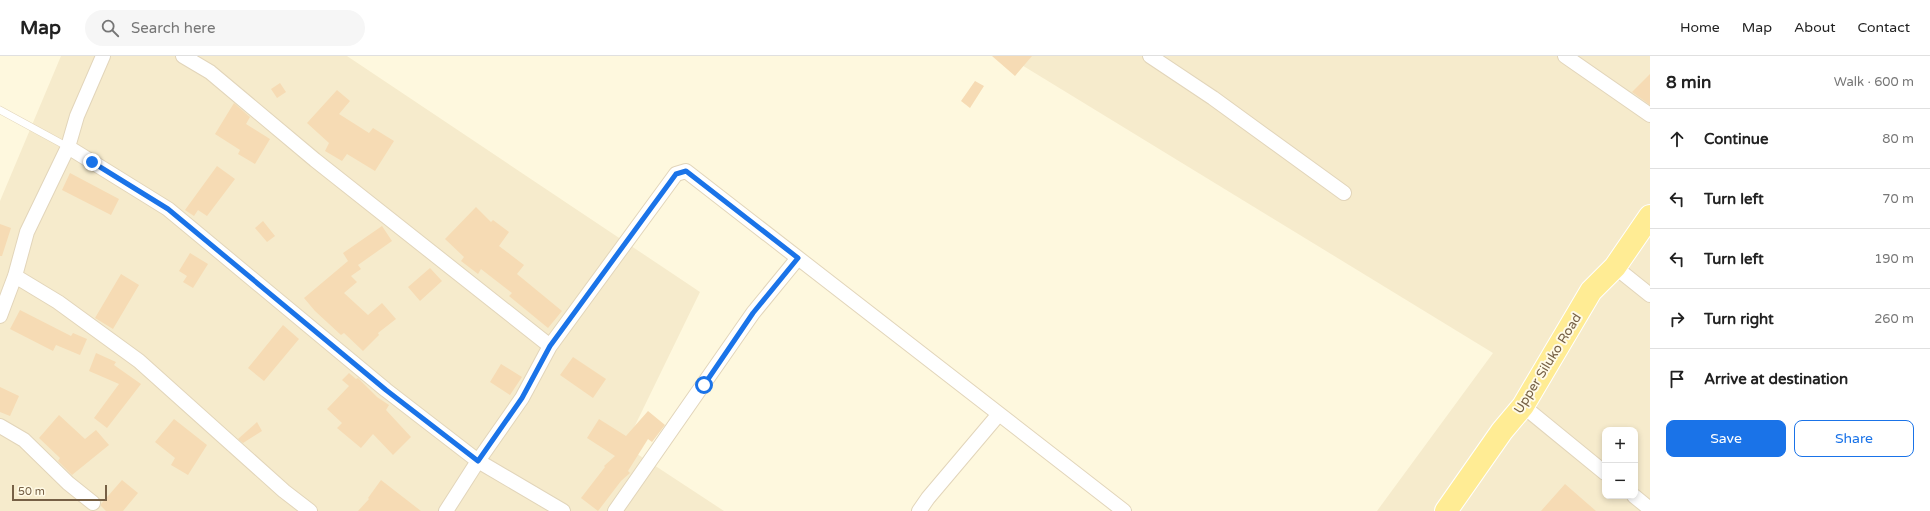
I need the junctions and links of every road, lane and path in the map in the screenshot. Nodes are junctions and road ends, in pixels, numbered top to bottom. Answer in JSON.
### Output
{"nodes":[{"id":1,"x":103,"y":56,"type":"edge"},
{"id":2,"x":183,"y":56,"type":"edge"},
{"id":3,"x":1150,"y":56,"type":"edge"},
{"id":4,"x":1566,"y":56,"type":"edge"},
{"id":5,"x":0,"y":110,"type":"edge"},
{"id":6,"x":1650,"y":115,"type":"edge"},
{"id":7,"x":68,"y":147,"type":"junction"},
{"id":8,"x":1344,"y":193,"type":"dead end"},
{"id":9,"x":1650,"y":216,"type":"edge"},
{"id":10,"x":798,"y":258,"type":"junction"},
{"id":11,"x":1615,"y":267,"type":"junction"},
{"id":12,"x":15,"y":276,"type":"junction"},
{"id":13,"x":1650,"y":295,"type":"edge"},
{"id":14,"x":0,"y":316,"type":"edge"},
{"id":15,"x":550,"y":346,"type":"junction"},
{"id":16,"x":1523,"y":406,"type":"junction"},
{"id":17,"x":999,"y":414,"type":"junction"},
{"id":18,"x":0,"y":426,"type":"edge"},
{"id":19,"x":478,"y":461,"type":"junction"},
{"id":20,"x":1602,"y":471,"type":"edge"},
{"id":21,"x":1638,"y":499,"type":"edge"},
{"id":22,"x":93,"y":503,"type":"dead end"},
{"id":23,"x":1650,"y":509,"type":"edge"},
{"id":24,"x":310,"y":511,"type":"edge"},
{"id":25,"x":446,"y":511,"type":"edge"},
{"id":26,"x":563,"y":511,"type":"edge"},
{"id":27,"x":615,"y":511,"type":"edge"},
{"id":28,"x":919,"y":511,"type":"edge"},
{"id":29,"x":1124,"y":511,"type":"edge"},
{"id":30,"x":1446,"y":511,"type":"edge"}],
"edges":[{"from":1,"to":7,"type":"street"},
{"from":2,"to":15,"type":"street"},
{"from":3,"to":8,"type":"street"},
{"from":4,"to":6,"type":"street"},
{"from":5,"to":7,"type":"lane"},
{"from":7,"to":12,"type":"street"},
{"from":7,"to":19,"type":"street"},
{"from":9,"to":11,"type":"main road","name":"Upper Siluko Road"},
{"from":10,"to":15,"type":"street"},
{"from":10,"to":17,"type":"street"},
{"from":10,"to":27,"type":"street"},
{"from":11,"to":13,"type":"street"},
{"from":11,"to":16,"type":"main road","name":"Upper Siluko Road"},
{"from":12,"to":14,"type":"street"},
{"from":12,"to":24,"type":"street"},
{"from":15,"to":19,"type":"street"},
{"from":16,"to":20,"type":"street"},
{"from":16,"to":30,"type":"main road","name":"Upper Siluko Road"},
{"from":17,"to":28,"type":"street"},
{"from":17,"to":29,"type":"street"},
{"from":18,"to":22,"type":"street"},
{"from":19,"to":25,"type":"street"},
{"from":19,"to":26,"type":"street"},
{"from":21,"to":23,"type":"street"}]}
